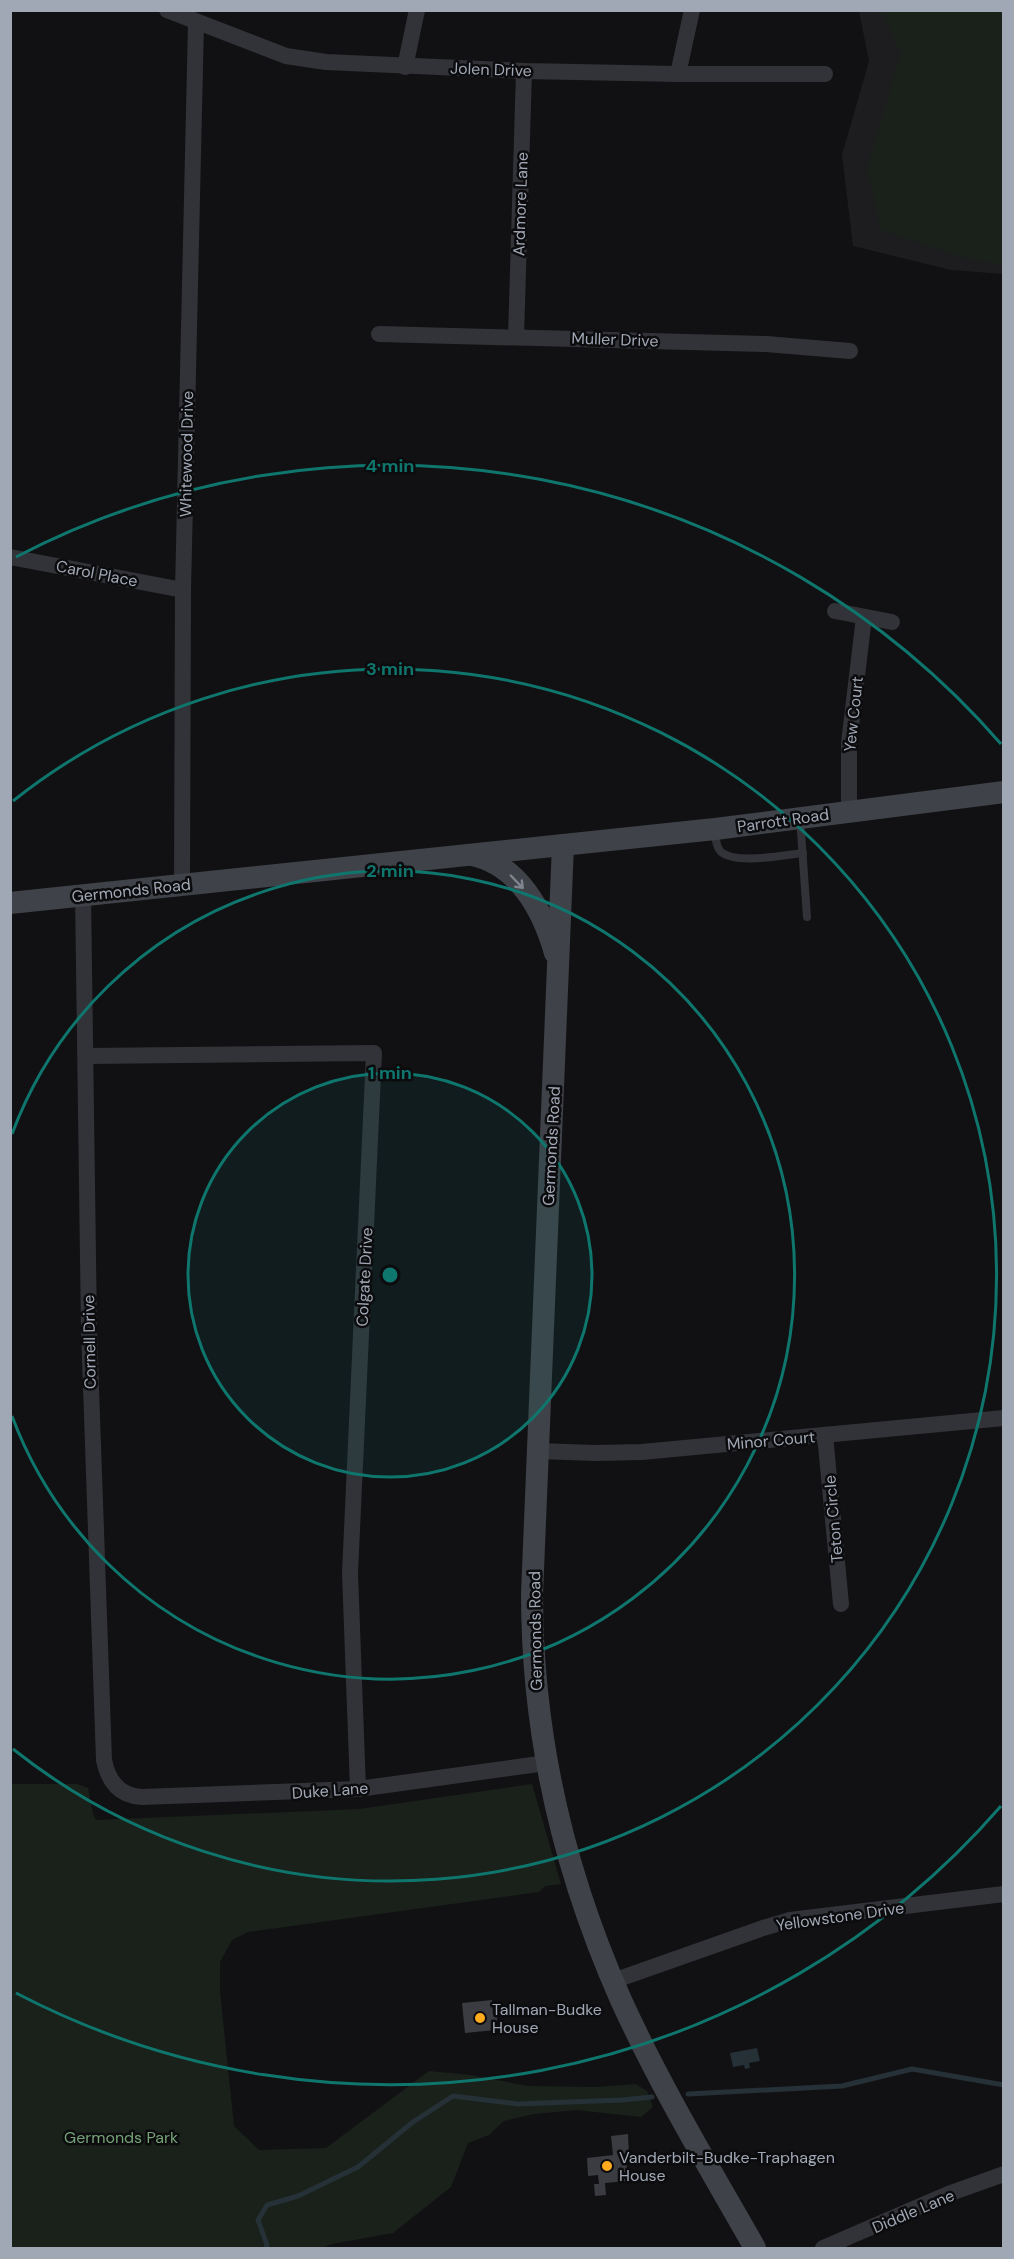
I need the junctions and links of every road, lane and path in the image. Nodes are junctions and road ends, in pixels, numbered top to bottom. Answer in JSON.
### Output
{"nodes":[{"id":1,"x":167,"y":10,"type":"edge"},
{"id":2,"x":417,"y":10,"type":"edge"},
{"id":3,"x":692,"y":10,"type":"edge"},
{"id":4,"x":196,"y":23,"type":"junction"},
{"id":5,"x":405,"y":67,"type":"junction"},
{"id":6,"x":524,"y":70,"type":"junction"},
{"id":7,"x":678,"y":74,"type":"junction"},
{"id":8,"x":825,"y":74,"type":"dead end"},
{"id":9,"x":380,"y":334,"type":"dead end"},
{"id":10,"x":516,"y":337,"type":"junction"},
{"id":11,"x":850,"y":351,"type":"dead end"},
{"id":12,"x":10,"y":557,"type":"edge"},
{"id":13,"x":183,"y":590,"type":"junction"},
{"id":14,"x":835,"y":611,"type":"dead end"},
{"id":15,"x":864,"y":617,"type":"junction"},
{"id":16,"x":892,"y":622,"type":"dead end"},
{"id":17,"x":1004,"y":792,"type":"edge"},
{"id":18,"x":849,"y":811,"type":"junction"},
{"id":19,"x":800,"y":818,"type":"junction"},
{"id":20,"x":715,"y":829,"type":"junction"},
{"id":21,"x":563,"y":845,"type":"junction"},
{"id":22,"x":803,"y":853,"type":"junction"},
{"id":23,"x":467,"y":855,"type":"junction"},
{"id":24,"x":182,"y":885,"type":"junction"},
{"id":25,"x":83,"y":894,"type":"junction"},
{"id":26,"x":10,"y":903,"type":"edge"},
{"id":27,"x":807,"y":917,"type":"dead end"},
{"id":28,"x":559,"y":968,"type":"junction"},
{"id":29,"x":86,"y":1056,"type":"junction"},
{"id":30,"x":1004,"y":1418,"type":"edge"},
{"id":31,"x":825,"y":1435,"type":"junction"},
{"id":32,"x":538,"y":1451,"type":"junction"},
{"id":33,"x":841,"y":1604,"type":"dead end"},
{"id":34,"x":546,"y":1762,"type":"junction"},
{"id":35,"x":116,"y":1787,"type":"joint"},
{"id":36,"x":358,"y":1789,"type":"junction"},
{"id":37,"x":1004,"y":1894,"type":"edge"},
{"id":38,"x":613,"y":1981,"type":"junction"},
{"id":39,"x":1004,"y":2174,"type":"edge"},
{"id":40,"x":755,"y":2248,"type":"edge"},
{"id":41,"x":823,"y":2248,"type":"edge"}],
"edges":[{"from":1,"to":4,"type":"street","name":"Jolen Drive"},
{"from":2,"to":5,"type":"street"},
{"from":3,"to":7,"type":"street"},
{"from":4,"to":5,"type":"street","name":"Jolen Drive"},
{"from":4,"to":13,"type":"street","name":"Whitewood Drive"},
{"from":5,"to":6,"type":"street","name":"Jolen Drive"},
{"from":6,"to":7,"type":"street","name":"Jolen Drive"},
{"from":6,"to":10,"type":"street","name":"Ardmore Lane"},
{"from":7,"to":8,"type":"street","name":"Jolen Drive"},
{"from":9,"to":10,"type":"street","name":"Muller Drive"},
{"from":10,"to":11,"type":"street","name":"Muller Drive"},
{"from":12,"to":13,"type":"street","name":"Carol Place"},
{"from":13,"to":24,"type":"street","name":"Whitewood Drive"},
{"from":14,"to":15,"type":"street"},
{"from":15,"to":16,"type":"street"},
{"from":15,"to":18,"type":"street","name":"Yew Court"},
{"from":17,"to":18,"type":"street","name":"Parrott Road"},
{"from":18,"to":19,"type":"street","name":"Parrott Road"},
{"from":19,"to":20,"type":"street","name":"Parrott Road"},
{"from":19,"to":22,"type":"lane"},
{"from":20,"to":21,"type":"street","name":"Parrott Road"},
{"from":20,"to":22,"type":"lane"},
{"from":21,"to":23,"type":"street","name":"Germonds Road"},
{"from":21,"to":28,"type":"street","name":"Germonds Road"},
{"from":22,"to":27,"type":"lane"},
{"from":23,"to":24,"type":"street","name":"Germonds Road"},
{"from":23,"to":28,"type":"street","name":"Germonds Road","one_way":true},
{"from":24,"to":25,"type":"street","name":"Germonds Road"},
{"from":25,"to":26,"type":"street","name":"Germonds Road"},
{"from":25,"to":29,"type":"street","name":"Cornell Drive"},
{"from":28,"to":32,"type":"street","name":"Germonds Road"},
{"from":29,"to":35,"type":"street","name":"Cornell Drive"},
{"from":29,"to":36,"type":"street","name":"Colgate Drive"},
{"from":30,"to":31,"type":"street","name":"Minor Court"},
{"from":31,"to":32,"type":"street","name":"Minor Court"},
{"from":31,"to":33,"type":"street","name":"Teton Circle"},
{"from":32,"to":34,"type":"street","name":"Germonds Road"},
{"from":34,"to":36,"type":"street","name":"Duke Lane"},
{"from":34,"to":38,"type":"street","name":"Germonds Road"},
{"from":35,"to":36,"type":"street","name":"Duke Lane"},
{"from":37,"to":38,"type":"street","name":"Yellowstone Drive"},
{"from":38,"to":40,"type":"street","name":"Germonds Road"},
{"from":39,"to":41,"type":"street","name":"Diddle Lane"}]}
